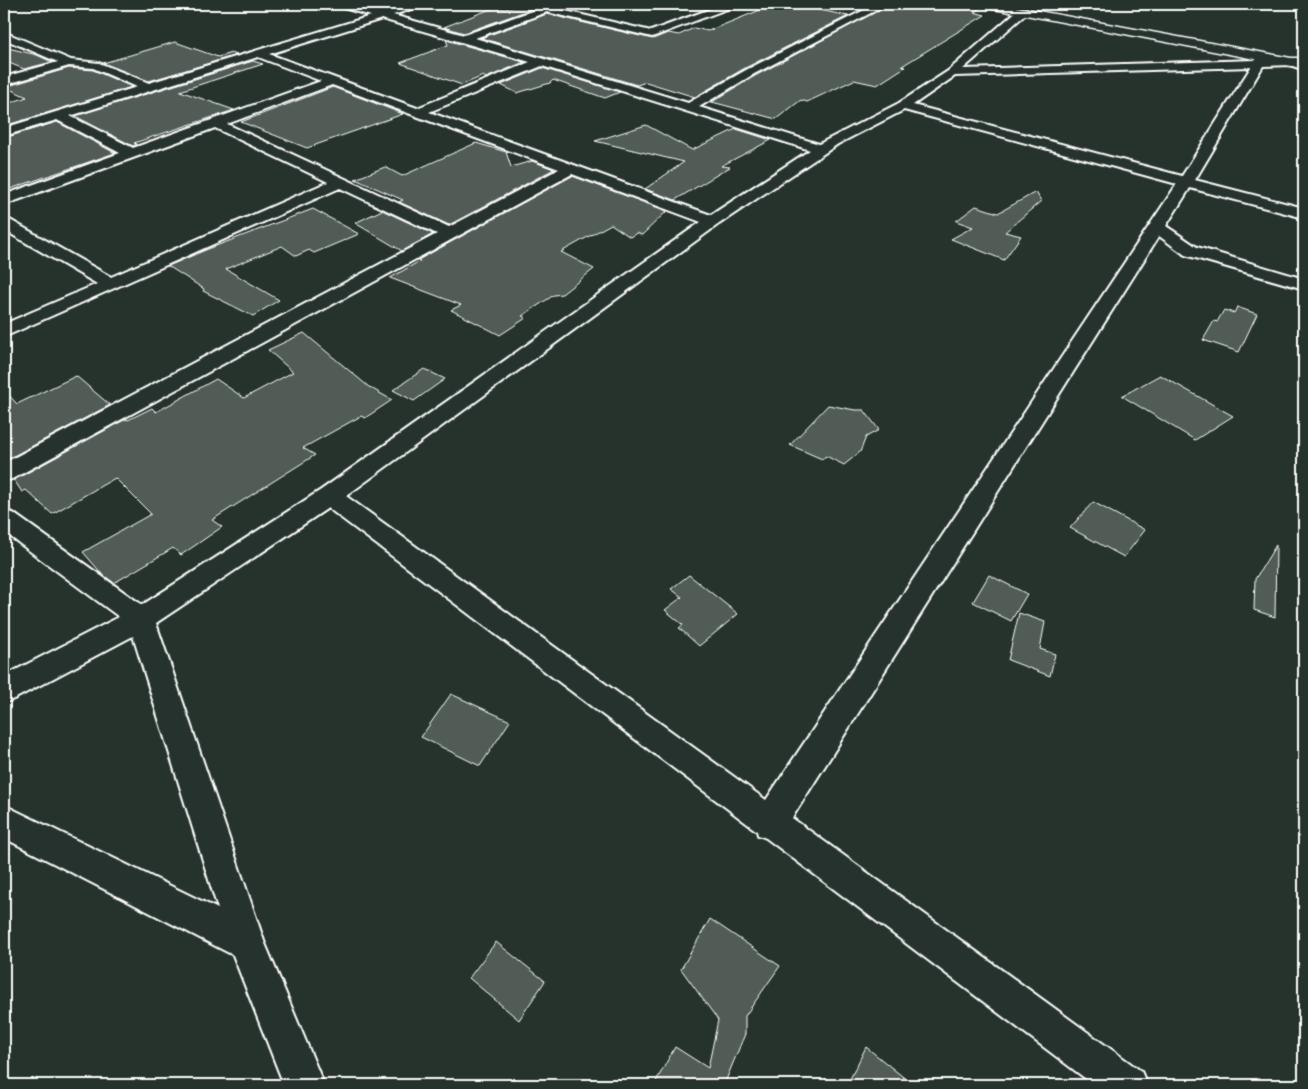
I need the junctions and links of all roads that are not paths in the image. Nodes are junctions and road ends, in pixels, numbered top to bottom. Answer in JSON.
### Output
{"nodes":[{"id":1,"x":340,"y":4,"type":"edge"},
{"id":2,"x":419,"y":4,"type":"edge"},
{"id":3,"x":561,"y":4,"type":"edge"},
{"id":4,"x":732,"y":4,"type":"edge"},
{"id":5,"x":882,"y":4,"type":"edge"},
{"id":6,"x":984,"y":4,"type":"edge"},
{"id":7,"x":545,"y":9,"type":"junction"},
{"id":8,"x":1023,"y":11,"type":"junction"},
{"id":9,"x":382,"y":15,"type":"junction"},
{"id":10,"x":5,"y":37,"type":"edge"},
{"id":11,"x":464,"y":38,"type":"junction"},
{"id":12,"x":257,"y":53,"type":"junction"},
{"id":13,"x":1261,"y":60,"type":"junction"},
{"id":14,"x":541,"y":62,"type":"junction"},
{"id":15,"x":1291,"y":62,"type":"junction"},
{"id":16,"x":1304,"y":62,"type":"edge"},
{"id":17,"x":68,"y":63,"type":"junction"},
{"id":18,"x":1304,"y":66,"type":"edge"},
{"id":19,"x":952,"y":73,"type":"junction"},
{"id":20,"x":4,"y":81,"type":"edge"},
{"id":21,"x":332,"y":81,"type":"junction"},
{"id":22,"x":147,"y":87,"type":"junction"},
{"id":23,"x":903,"y":106,"type":"junction"},
{"id":24,"x":689,"y":108,"type":"junction"},
{"id":25,"x":417,"y":112,"type":"junction"},
{"id":26,"x":58,"y":115,"type":"junction"},
{"id":27,"x":215,"y":123,"type":"junction"},
{"id":28,"x":4,"y":132,"type":"edge"},
{"id":29,"x":821,"y":149,"type":"junction"},
{"id":30,"x":131,"y":154,"type":"junction"},
{"id":31,"x":570,"y":169,"type":"junction"},
{"id":32,"x":341,"y":182,"type":"junction"},
{"id":33,"x":1186,"y":182,"type":"junction"},
{"id":34,"x":4,"y":200,"type":"edge"},
{"id":35,"x":1304,"y":213,"type":"edge"},
{"id":36,"x":713,"y":221,"type":"junction"},
{"id":37,"x":4,"y":223,"type":"edge"},
{"id":38,"x":1157,"y":227,"type":"junction"},
{"id":39,"x":450,"y":234,"type":"junction"},
{"id":40,"x":110,"y":284,"type":"junction"},
{"id":41,"x":1304,"y":284,"type":"edge"},
{"id":42,"x":4,"y":332,"type":"edge"},
{"id":43,"x":4,"y":473,"type":"edge"},
{"id":44,"x":329,"y":496,"type":"junction"},
{"id":45,"x":4,"y":519,"type":"edge"},
{"id":46,"x":141,"y":619,"type":"junction"},
{"id":47,"x":4,"y":690,"type":"edge"},
{"id":48,"x":4,"y":821,"type":"edge"},
{"id":49,"x":770,"y":823,"type":"junction"},
{"id":50,"x":246,"y":942,"type":"junction"},
{"id":51,"x":304,"y":1085,"type":"edge"},
{"id":52,"x":1127,"y":1085,"type":"edge"}],
"edges":[{"from":1,"to":9,"type":"street"},
{"from":2,"to":9,"type":"street"},
{"from":3,"to":7,"type":"street"},
{"from":4,"to":7,"type":"street"},
{"from":5,"to":24,"type":"street"},
{"from":6,"to":8,"type":"street"},
{"from":7,"to":11,"type":"street"},
{"from":8,"to":13,"type":"street"},
{"from":8,"to":19,"type":"street"},
{"from":9,"to":11,"type":"street"},
{"from":9,"to":12,"type":"street"},
{"from":10,"to":17,"type":"street"},
{"from":11,"to":14,"type":"street"},
{"from":12,"to":21,"type":"street"},
{"from":12,"to":22,"type":"street"},
{"from":13,"to":15,"type":"street"},
{"from":13,"to":19,"type":"street"},
{"from":13,"to":33,"type":"street"},
{"from":14,"to":24,"type":"street"},
{"from":14,"to":25,"type":"street"},
{"from":15,"to":16,"type":"street"},
{"from":15,"to":18,"type":"street"},
{"from":17,"to":20,"type":"street"},
{"from":17,"to":22,"type":"street"},
{"from":19,"to":23,"type":"street"},
{"from":21,"to":25,"type":"street"},
{"from":21,"to":27,"type":"street"},
{"from":22,"to":26,"type":"street"},
{"from":23,"to":29,"type":"street"},
{"from":23,"to":33,"type":"street"},
{"from":24,"to":29,"type":"street"},
{"from":25,"to":31,"type":"street"},
{"from":26,"to":28,"type":"street"},
{"from":26,"to":30,"type":"street"},
{"from":27,"to":30,"type":"street"},
{"from":27,"to":32,"type":"street"},
{"from":29,"to":36,"type":"street"},
{"from":30,"to":34,"type":"street"},
{"from":31,"to":36,"type":"street"},
{"from":31,"to":39,"type":"street"},
{"from":32,"to":39,"type":"street"},
{"from":32,"to":40,"type":"street"},
{"from":33,"to":35,"type":"street"},
{"from":33,"to":38,"type":"street"},
{"from":36,"to":44,"type":"street"},
{"from":37,"to":40,"type":"street"},
{"from":38,"to":41,"type":"street"},
{"from":38,"to":49,"type":"street"},
{"from":39,"to":43,"type":"street"},
{"from":40,"to":42,"type":"street"},
{"from":44,"to":46,"type":"street"},
{"from":44,"to":49,"type":"street"},
{"from":45,"to":46,"type":"street"},
{"from":46,"to":47,"type":"street"},
{"from":46,"to":50,"type":"street"},
{"from":48,"to":50,"type":"street"},
{"from":49,"to":52,"type":"street"},
{"from":50,"to":51,"type":"street"}]}
